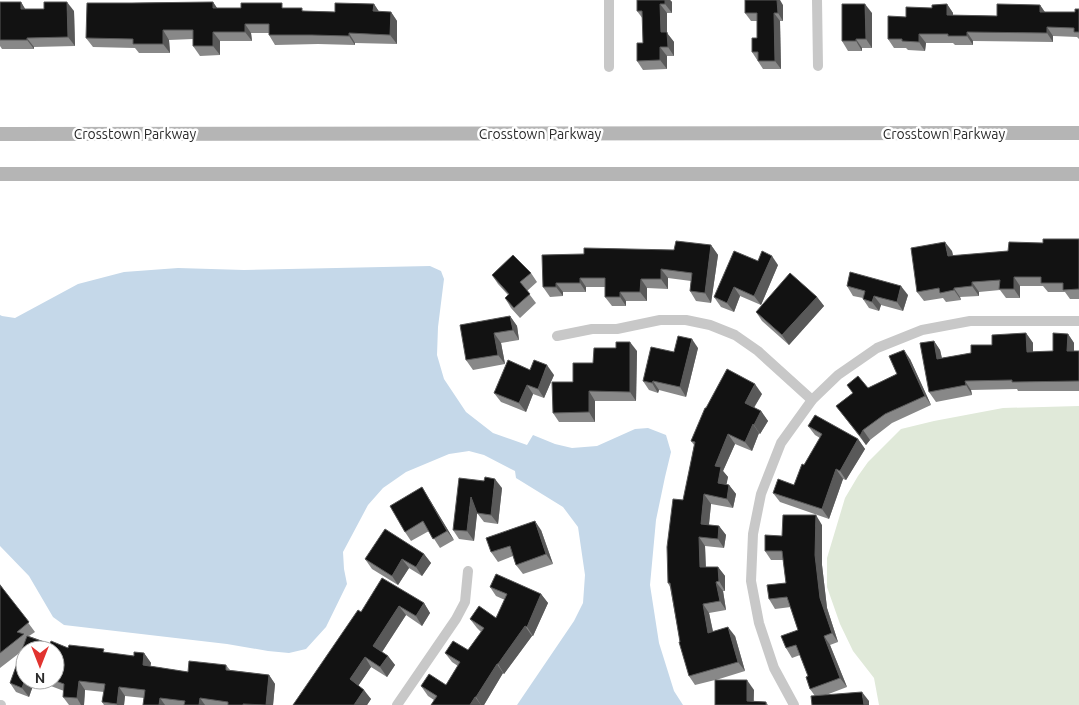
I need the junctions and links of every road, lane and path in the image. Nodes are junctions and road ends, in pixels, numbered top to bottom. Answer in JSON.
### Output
{"nodes":[{"id":1,"x":610,"y":0,"type":"edge"},
{"id":2,"x":817,"y":0,"type":"edge"},
{"id":3,"x":818,"y":66,"type":"dead end"},
{"id":4,"x":609,"y":67,"type":"dead end"},
{"id":5,"x":0,"y":134,"type":"edge"},
{"id":6,"x":1079,"y":134,"type":"edge"},
{"id":7,"x":0,"y":174,"type":"edge"},
{"id":8,"x":1079,"y":174,"type":"edge"},
{"id":9,"x":1079,"y":321,"type":"edge"},
{"id":10,"x":557,"y":336,"type":"dead end"},
{"id":11,"x":812,"y":400,"type":"junction"},
{"id":12,"x":468,"y":571,"type":"dead end"},
{"id":13,"x":397,"y":705,"type":"edge"},
{"id":14,"x":794,"y":705,"type":"edge"}],
"edges":[{"from":1,"to":4,"type":"street"},
{"from":2,"to":3,"type":"street"},
{"from":5,"to":6,"type":"main road","name":"Crosstown Parkway"},
{"from":7,"to":8,"type":"main road"},
{"from":9,"to":11,"type":"street"},
{"from":10,"to":11,"type":"street"},
{"from":11,"to":14,"type":"street"},
{"from":12,"to":13,"type":"street"}]}
